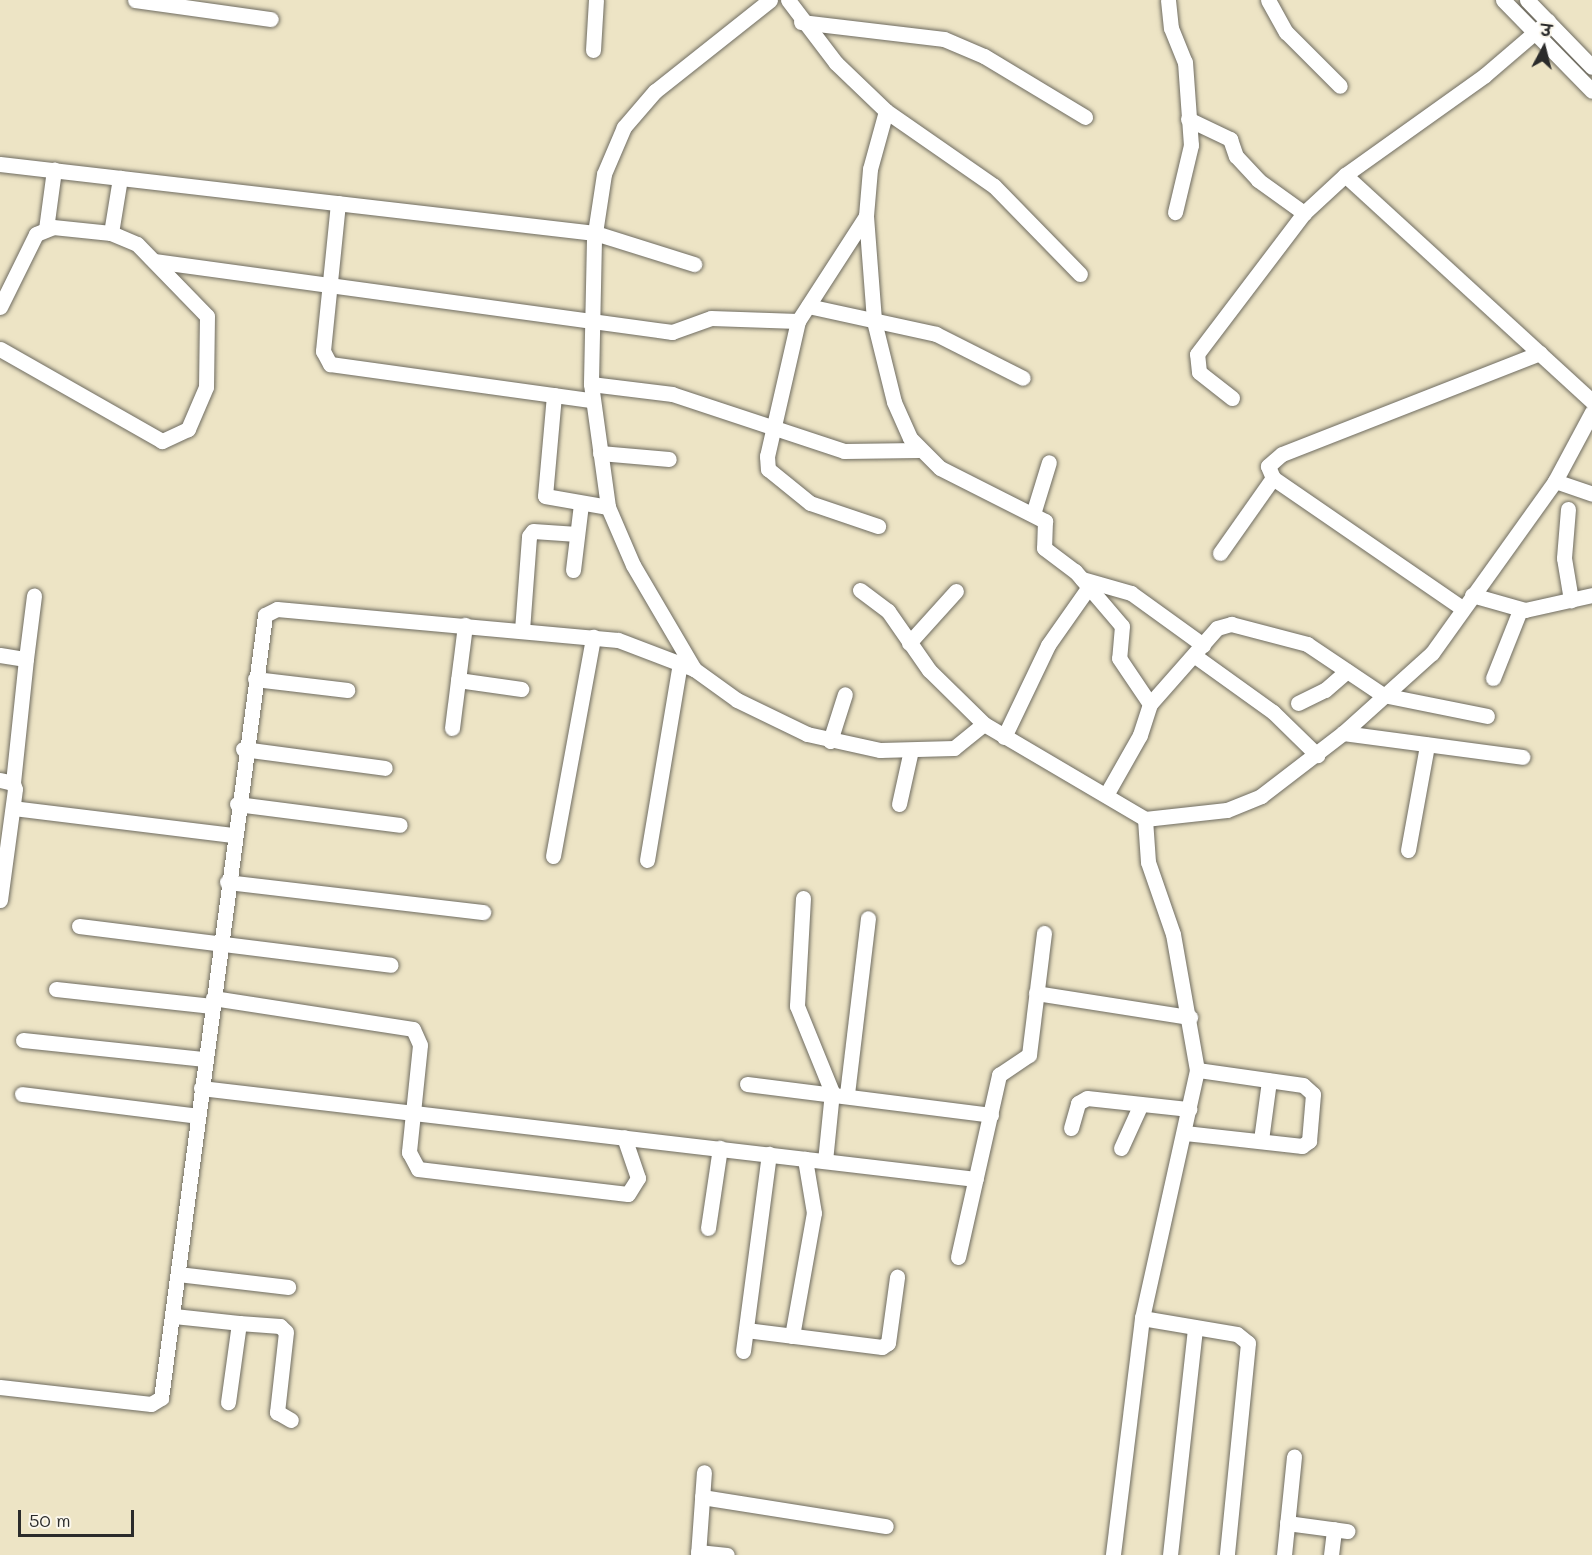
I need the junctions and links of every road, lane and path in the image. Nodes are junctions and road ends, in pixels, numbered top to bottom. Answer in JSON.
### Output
{"nodes":[{"id":1,"x":135,"y":0,"type":"edge"},
{"id":2,"x":596,"y":0,"type":"edge"},
{"id":3,"x":770,"y":0,"type":"edge"},
{"id":4,"x":788,"y":0,"type":"edge"},
{"id":5,"x":1168,"y":0,"type":"edge"},
{"id":6,"x":1268,"y":0,"type":"edge"},
{"id":7,"x":1503,"y":0,"type":"edge"},
{"id":8,"x":1527,"y":0,"type":"edge"},
{"id":9,"x":271,"y":19,"type":"dead end"},
{"id":10,"x":801,"y":22,"type":"junction"},
{"id":11,"x":1542,"y":26,"type":"junction"},
{"id":12,"x":593,"y":50,"type":"dead end"},
{"id":13,"x":1592,"y":67,"type":"edge"},
{"id":14,"x":1340,"y":86,"type":"dead end"},
{"id":15,"x":1592,"y":91,"type":"edge"},
{"id":16,"x":886,"y":111,"type":"junction"},
{"id":17,"x":1085,"y":117,"type":"dead end"},
{"id":18,"x":1188,"y":119,"type":"junction"},
{"id":19,"x":0,"y":164,"type":"edge"},
{"id":20,"x":54,"y":170,"type":"junction"},
{"id":21,"x":1345,"y":175,"type":"junction"},
{"id":22,"x":120,"y":178,"type":"junction"},
{"id":23,"x":338,"y":203,"type":"junction"},
{"id":24,"x":1174,"y":212,"type":"dead end"},
{"id":25,"x":1304,"y":213,"type":"junction"},
{"id":26,"x":866,"y":216,"type":"junction"},
{"id":27,"x":46,"y":229,"type":"junction"},
{"id":28,"x":111,"y":233,"type":"junction"},
{"id":29,"x":595,"y":233,"type":"junction"},
{"id":30,"x":154,"y":261,"type":"junction"},
{"id":31,"x":694,"y":264,"type":"dead end"},
{"id":32,"x":1080,"y":274,"type":"dead end"},
{"id":33,"x":329,"y":282,"type":"junction"},
{"id":34,"x":808,"y":306,"type":"junction"},
{"id":35,"x":0,"y":307,"type":"edge"},
{"id":36,"x":798,"y":321,"type":"junction"},
{"id":37,"x":874,"y":321,"type":"junction"},
{"id":38,"x":594,"y":324,"type":"junction"},
{"id":39,"x":0,"y":349,"type":"edge"},
{"id":40,"x":1540,"y":353,"type":"junction"},
{"id":41,"x":1023,"y":378,"type":"dead end"},
{"id":42,"x":591,"y":384,"type":"junction"},
{"id":43,"x":554,"y":395,"type":"junction"},
{"id":44,"x":1232,"y":398,"type":"dead end"},
{"id":45,"x":591,"y":400,"type":"junction"},
{"id":46,"x":1592,"y":401,"type":"edge"},
{"id":47,"x":1592,"y":412,"type":"edge"},
{"id":48,"x":774,"y":428,"type":"junction"},
{"id":49,"x":919,"y":450,"type":"junction"},
{"id":50,"x":600,"y":453,"type":"junction"},
{"id":51,"x":669,"y":459,"type":"dead end"},
{"id":52,"x":1049,"y":462,"type":"dead end"},
{"id":53,"x":1274,"y":478,"type":"junction"},
{"id":54,"x":1555,"y":481,"type":"junction"},
{"id":55,"x":1592,"y":494,"type":"edge"},
{"id":56,"x":581,"y":504,"type":"junction"},
{"id":57,"x":608,"y":507,"type":"junction"},
{"id":58,"x":1568,"y":509,"type":"dead end"},
{"id":59,"x":1033,"y":514,"type":"junction"},
{"id":60,"x":878,"y":526,"type":"dead end"},
{"id":61,"x":577,"y":534,"type":"junction"},
{"id":62,"x":1220,"y":553,"type":"dead end"},
{"id":63,"x":573,"y":570,"type":"dead end"},
{"id":64,"x":1085,"y":584,"type":"junction"},
{"id":65,"x":860,"y":590,"type":"dead end"},
{"id":66,"x":956,"y":591,"type":"dead end"},
{"id":67,"x":1592,"y":595,"type":"edge"},
{"id":68,"x":34,"y":596,"type":"dead end"},
{"id":69,"x":1571,"y":600,"type":"junction"},
{"id":70,"x":1467,"y":602,"type":"junction"},
{"id":71,"x":1520,"y":610,"type":"junction"},
{"id":72,"x":465,"y":626,"type":"junction"},
{"id":73,"x":522,"y":630,"type":"junction"},
{"id":74,"x":593,"y":638,"type":"junction"},
{"id":75,"x":909,"y":643,"type":"junction"},
{"id":76,"x":1199,"y":650,"type":"junction"},
{"id":77,"x":0,"y":655,"type":"edge"},
{"id":78,"x":26,"y":658,"type":"junction"},
{"id":79,"x":687,"y":666,"type":"junction"},
{"id":80,"x":1347,"y":671,"type":"junction"},
{"id":81,"x":1493,"y":678,"type":"dead end"},
{"id":82,"x":255,"y":679,"type":"junction"},
{"id":83,"x":458,"y":680,"type":"junction"},
{"id":84,"x":520,"y":689,"type":"dead end"},
{"id":85,"x":347,"y":690,"type":"dead end"},
{"id":86,"x":845,"y":694,"type":"dead end"},
{"id":87,"x":1383,"y":695,"type":"junction"},
{"id":88,"x":1298,"y":702,"type":"dead end"},
{"id":89,"x":1150,"y":704,"type":"junction"},
{"id":90,"x":1487,"y":716,"type":"dead end"},
{"id":91,"x":984,"y":724,"type":"junction"},
{"id":92,"x":452,"y":728,"type":"dead end"},
{"id":93,"x":1343,"y":734,"type":"junction"},
{"id":94,"x":1004,"y":736,"type":"junction"},
{"id":95,"x":830,"y":741,"type":"junction"},
{"id":96,"x":1427,"y":745,"type":"junction"},
{"id":97,"x":243,"y":749,"type":"junction"},
{"id":98,"x":911,"y":750,"type":"junction"},
{"id":99,"x":1317,"y":755,"type":"junction"},
{"id":100,"x":1522,"y":757,"type":"dead end"},
{"id":101,"x":385,"y":768,"type":"dead end"},
{"id":102,"x":6,"y":781,"type":"edge"},
{"id":103,"x":1106,"y":795,"type":"junction"},
{"id":104,"x":237,"y":804,"type":"junction"},
{"id":105,"x":899,"y":804,"type":"dead end"},
{"id":106,"x":13,"y":808,"type":"junction"},
{"id":107,"x":1145,"y":819,"type":"junction"},
{"id":108,"x":400,"y":825,"type":"dead end"},
{"id":109,"x":5,"y":834,"type":"edge"},
{"id":110,"x":233,"y":836,"type":"junction"},
{"id":111,"x":1408,"y":850,"type":"dead end"},
{"id":112,"x":554,"y":856,"type":"dead end"},
{"id":113,"x":646,"y":860,"type":"dead end"},
{"id":114,"x":227,"y":882,"type":"junction"},
{"id":115,"x":0,"y":896,"type":"edge"},
{"id":116,"x":803,"y":898,"type":"dead end"},
{"id":117,"x":483,"y":912,"type":"dead end"},
{"id":118,"x":868,"y":918,"type":"dead end"},
{"id":119,"x":79,"y":926,"type":"dead end"},
{"id":120,"x":1044,"y":933,"type":"dead end"},
{"id":121,"x":219,"y":945,"type":"junction"},
{"id":122,"x":391,"y":965,"type":"dead end"},
{"id":123,"x":56,"y":989,"type":"dead end"},
{"id":124,"x":1036,"y":993,"type":"junction"},
{"id":125,"x":212,"y":1002,"type":"junction"},
{"id":126,"x":1190,"y":1017,"type":"junction"},
{"id":127,"x":22,"y":1040,"type":"dead end"},
{"id":128,"x":205,"y":1059,"type":"junction"},
{"id":129,"x":1197,"y":1070,"type":"junction"},
{"id":130,"x":1269,"y":1081,"type":"junction"},
{"id":131,"x":747,"y":1084,"type":"dead end"},
{"id":132,"x":201,"y":1088,"type":"junction"},
{"id":133,"x":839,"y":1093,"type":"junction"},
{"id":134,"x":22,"y":1094,"type":"dead end"},
{"id":135,"x":1141,"y":1104,"type":"junction"},
{"id":136,"x":1190,"y":1109,"type":"junction"},
{"id":137,"x":413,"y":1114,"type":"junction"},
{"id":138,"x":991,"y":1115,"type":"junction"},
{"id":139,"x":198,"y":1116,"type":"junction"},
{"id":140,"x":1071,"y":1128,"type":"dead end"},
{"id":141,"x":1185,"y":1132,"type":"junction"},
{"id":142,"x":624,"y":1137,"type":"junction"},
{"id":143,"x":1261,"y":1140,"type":"junction"},
{"id":144,"x":720,"y":1148,"type":"junction"},
{"id":145,"x":1121,"y":1148,"type":"dead end"},
{"id":146,"x":769,"y":1155,"type":"junction"},
{"id":147,"x":805,"y":1159,"type":"junction"},
{"id":148,"x":825,"y":1161,"type":"junction"},
{"id":149,"x":976,"y":1179,"type":"junction"},
{"id":150,"x":708,"y":1228,"type":"dead end"},
{"id":151,"x":958,"y":1257,"type":"dead end"},
{"id":152,"x":178,"y":1274,"type":"junction"},
{"id":153,"x":897,"y":1277,"type":"dead end"},
{"id":154,"x":288,"y":1287,"type":"dead end"},
{"id":155,"x":174,"y":1316,"type":"junction"},
{"id":156,"x":1142,"y":1318,"type":"junction"},
{"id":157,"x":239,"y":1323,"type":"junction"},
{"id":158,"x":1195,"y":1327,"type":"junction"},
{"id":159,"x":746,"y":1330,"type":"junction"},
{"id":160,"x":792,"y":1336,"type":"junction"},
{"id":161,"x":743,"y":1351,"type":"dead end"},
{"id":162,"x":0,"y":1387,"type":"edge"},
{"id":163,"x":228,"y":1402,"type":"dead end"},
{"id":164,"x":291,"y":1420,"type":"dead end"},
{"id":165,"x":1294,"y":1457,"type":"dead end"},
{"id":166,"x":704,"y":1472,"type":"dead end"},
{"id":167,"x":702,"y":1497,"type":"junction"},
{"id":168,"x":1287,"y":1523,"type":"junction"},
{"id":169,"x":886,"y":1526,"type":"dead end"},
{"id":170,"x":698,"y":1553,"type":"edge"},
{"id":171,"x":727,"y":1555,"type":"edge"},
{"id":172,"x":1113,"y":1555,"type":"edge"},
{"id":173,"x":1170,"y":1555,"type":"edge"},
{"id":174,"x":1227,"y":1555,"type":"edge"},
{"id":175,"x":1284,"y":1555,"type":"edge"},
{"id":176,"x":1331,"y":1555,"type":"edge"}],
"edges":[{"from":1,"to":9,"type":"street"},
{"from":2,"to":12,"type":"street"},
{"from":3,"to":29,"type":"street"},
{"from":4,"to":10,"type":"street"},
{"from":5,"to":18,"type":"street"},
{"from":6,"to":14,"type":"street"},
{"from":7,"to":11,"type":"street"},
{"from":8,"to":11,"type":"street"},
{"from":10,"to":16,"type":"street"},
{"from":10,"to":17,"type":"street"},
{"from":11,"to":13,"type":"street"},
{"from":11,"to":15,"type":"street"},
{"from":11,"to":21,"type":"street"},
{"from":16,"to":26,"type":"street"},
{"from":16,"to":32,"type":"street"},
{"from":18,"to":24,"type":"street"},
{"from":18,"to":25,"type":"street"},
{"from":19,"to":20,"type":"street"},
{"from":20,"to":22,"type":"street"},
{"from":20,"to":27,"type":"street"},
{"from":21,"to":25,"type":"street"},
{"from":21,"to":40,"type":"street"},
{"from":22,"to":23,"type":"street"},
{"from":22,"to":28,"type":"street"},
{"from":23,"to":29,"type":"street"},
{"from":23,"to":33,"type":"street"},
{"from":25,"to":44,"type":"street"},
{"from":26,"to":34,"type":"street"},
{"from":26,"to":37,"type":"street"},
{"from":27,"to":28,"type":"street"},
{"from":27,"to":35,"type":"street"},
{"from":28,"to":30,"type":"street"},
{"from":29,"to":31,"type":"street"},
{"from":29,"to":38,"type":"street"},
{"from":30,"to":33,"type":"street"},
{"from":30,"to":39,"type":"street"},
{"from":33,"to":38,"type":"street"},
{"from":33,"to":43,"type":"street"},
{"from":34,"to":36,"type":"street"},
{"from":34,"to":37,"type":"street"},
{"from":36,"to":38,"type":"street"},
{"from":36,"to":48,"type":"street"},
{"from":37,"to":41,"type":"street"},
{"from":37,"to":49,"type":"street"},
{"from":38,"to":42,"type":"street"},
{"from":40,"to":46,"type":"street"},
{"from":40,"to":53,"type":"street"},
{"from":42,"to":45,"type":"street"},
{"from":42,"to":48,"type":"street"},
{"from":43,"to":45,"type":"street"},
{"from":43,"to":56,"type":"street"},
{"from":45,"to":50,"type":"street"},
{"from":47,"to":54,"type":"street"},
{"from":48,"to":49,"type":"street"},
{"from":48,"to":60,"type":"street"},
{"from":49,"to":59,"type":"street"},
{"from":50,"to":51,"type":"street"},
{"from":50,"to":57,"type":"street"},
{"from":52,"to":59,"type":"street"},
{"from":53,"to":62,"type":"street"},
{"from":53,"to":70,"type":"street"},
{"from":54,"to":55,"type":"street"},
{"from":54,"to":70,"type":"street"},
{"from":56,"to":57,"type":"street"},
{"from":56,"to":61,"type":"street"},
{"from":57,"to":79,"type":"street"},
{"from":58,"to":69,"type":"street"},
{"from":59,"to":64,"type":"street"},
{"from":61,"to":63,"type":"street"},
{"from":61,"to":73,"type":"street"},
{"from":64,"to":76,"type":"street"},
{"from":64,"to":89,"type":"street"},
{"from":64,"to":94,"type":"street"},
{"from":65,"to":75,"type":"street"},
{"from":66,"to":75,"type":"street"},
{"from":67,"to":69,"type":"street"},
{"from":68,"to":78,"type":"street"},
{"from":69,"to":71,"type":"street"},
{"from":70,"to":71,"type":"street"},
{"from":70,"to":87,"type":"street"},
{"from":71,"to":81,"type":"street"},
{"from":72,"to":73,"type":"street"},
{"from":72,"to":82,"type":"street"},
{"from":72,"to":83,"type":"street"},
{"from":73,"to":74,"type":"street"},
{"from":74,"to":79,"type":"street"},
{"from":74,"to":112,"type":"street"},
{"from":75,"to":91,"type":"street"},
{"from":76,"to":80,"type":"street"},
{"from":76,"to":89,"type":"street"},
{"from":76,"to":99,"type":"street"},
{"from":77,"to":78,"type":"street"},
{"from":78,"to":102,"type":"street"},
{"from":79,"to":95,"type":"street"},
{"from":79,"to":113,"type":"street"},
{"from":80,"to":87,"type":"street"},
{"from":80,"to":88,"type":"street"},
{"from":82,"to":85,"type":"street"},
{"from":82,"to":97,"type":"street"},
{"from":83,"to":84,"type":"street"},
{"from":83,"to":92,"type":"street"},
{"from":86,"to":95,"type":"street"},
{"from":87,"to":90,"type":"street"},
{"from":87,"to":93,"type":"street"},
{"from":89,"to":103,"type":"street"},
{"from":91,"to":94,"type":"street"},
{"from":91,"to":98,"type":"street"},
{"from":93,"to":96,"type":"street"},
{"from":93,"to":99,"type":"street"},
{"from":94,"to":103,"type":"street"},
{"from":95,"to":98,"type":"street"},
{"from":96,"to":100,"type":"street"},
{"from":96,"to":111,"type":"street"},
{"from":97,"to":101,"type":"street"},
{"from":97,"to":104,"type":"street"},
{"from":98,"to":105,"type":"street"},
{"from":99,"to":107,"type":"street"},
{"from":102,"to":106,"type":"street"},
{"from":103,"to":107,"type":"street"},
{"from":104,"to":108,"type":"street"},
{"from":104,"to":110,"type":"street"},
{"from":106,"to":109,"type":"street"},
{"from":106,"to":110,"type":"street"},
{"from":107,"to":126,"type":"street"},
{"from":109,"to":115,"type":"street"},
{"from":110,"to":114,"type":"street"},
{"from":114,"to":117,"type":"street"},
{"from":114,"to":121,"type":"street"},
{"from":116,"to":133,"type":"street"},
{"from":118,"to":133,"type":"street"},
{"from":119,"to":121,"type":"street"},
{"from":120,"to":124,"type":"street"},
{"from":121,"to":122,"type":"street"},
{"from":121,"to":125,"type":"street"},
{"from":123,"to":125,"type":"street"},
{"from":124,"to":126,"type":"street"},
{"from":124,"to":138,"type":"street"},
{"from":125,"to":128,"type":"street"},
{"from":125,"to":137,"type":"street"},
{"from":126,"to":129,"type":"street"},
{"from":127,"to":128,"type":"street"},
{"from":128,"to":132,"type":"street"},
{"from":129,"to":130,"type":"street"},
{"from":129,"to":136,"type":"street"},
{"from":130,"to":143,"type":"street"},
{"from":130,"to":143,"type":"street"},
{"from":131,"to":133,"type":"street"},
{"from":132,"to":137,"type":"street"},
{"from":132,"to":139,"type":"street"},
{"from":133,"to":138,"type":"street"},
{"from":133,"to":148,"type":"street"},
{"from":134,"to":139,"type":"street"},
{"from":135,"to":136,"type":"street"},
{"from":135,"to":140,"type":"street"},
{"from":135,"to":145,"type":"street"},
{"from":136,"to":141,"type":"street"},
{"from":137,"to":142,"type":"street"},
{"from":137,"to":142,"type":"street"},
{"from":138,"to":149,"type":"street"},
{"from":139,"to":152,"type":"street"},
{"from":141,"to":143,"type":"street"},
{"from":141,"to":156,"type":"street"},
{"from":142,"to":144,"type":"street"},
{"from":144,"to":146,"type":"street"},
{"from":144,"to":150,"type":"street"},
{"from":146,"to":147,"type":"street"},
{"from":146,"to":159,"type":"street"},
{"from":147,"to":148,"type":"street"},
{"from":147,"to":160,"type":"street"},
{"from":148,"to":149,"type":"street"},
{"from":149,"to":151,"type":"street"},
{"from":152,"to":154,"type":"street"},
{"from":152,"to":155,"type":"street"},
{"from":153,"to":160,"type":"street"},
{"from":155,"to":157,"type":"street"},
{"from":155,"to":162,"type":"street"},
{"from":156,"to":158,"type":"street"},
{"from":156,"to":172,"type":"street"},
{"from":157,"to":163,"type":"street"},
{"from":157,"to":164,"type":"street"},
{"from":158,"to":173,"type":"street"},
{"from":158,"to":174,"type":"street"},
{"from":159,"to":160,"type":"street"},
{"from":159,"to":161,"type":"street"},
{"from":165,"to":168,"type":"street"},
{"from":166,"to":167,"type":"street"},
{"from":167,"to":169,"type":"street"},
{"from":167,"to":170,"type":"street"},
{"from":168,"to":175,"type":"street"},
{"from":168,"to":176,"type":"street"},
{"from":170,"to":171,"type":"street"}]}
